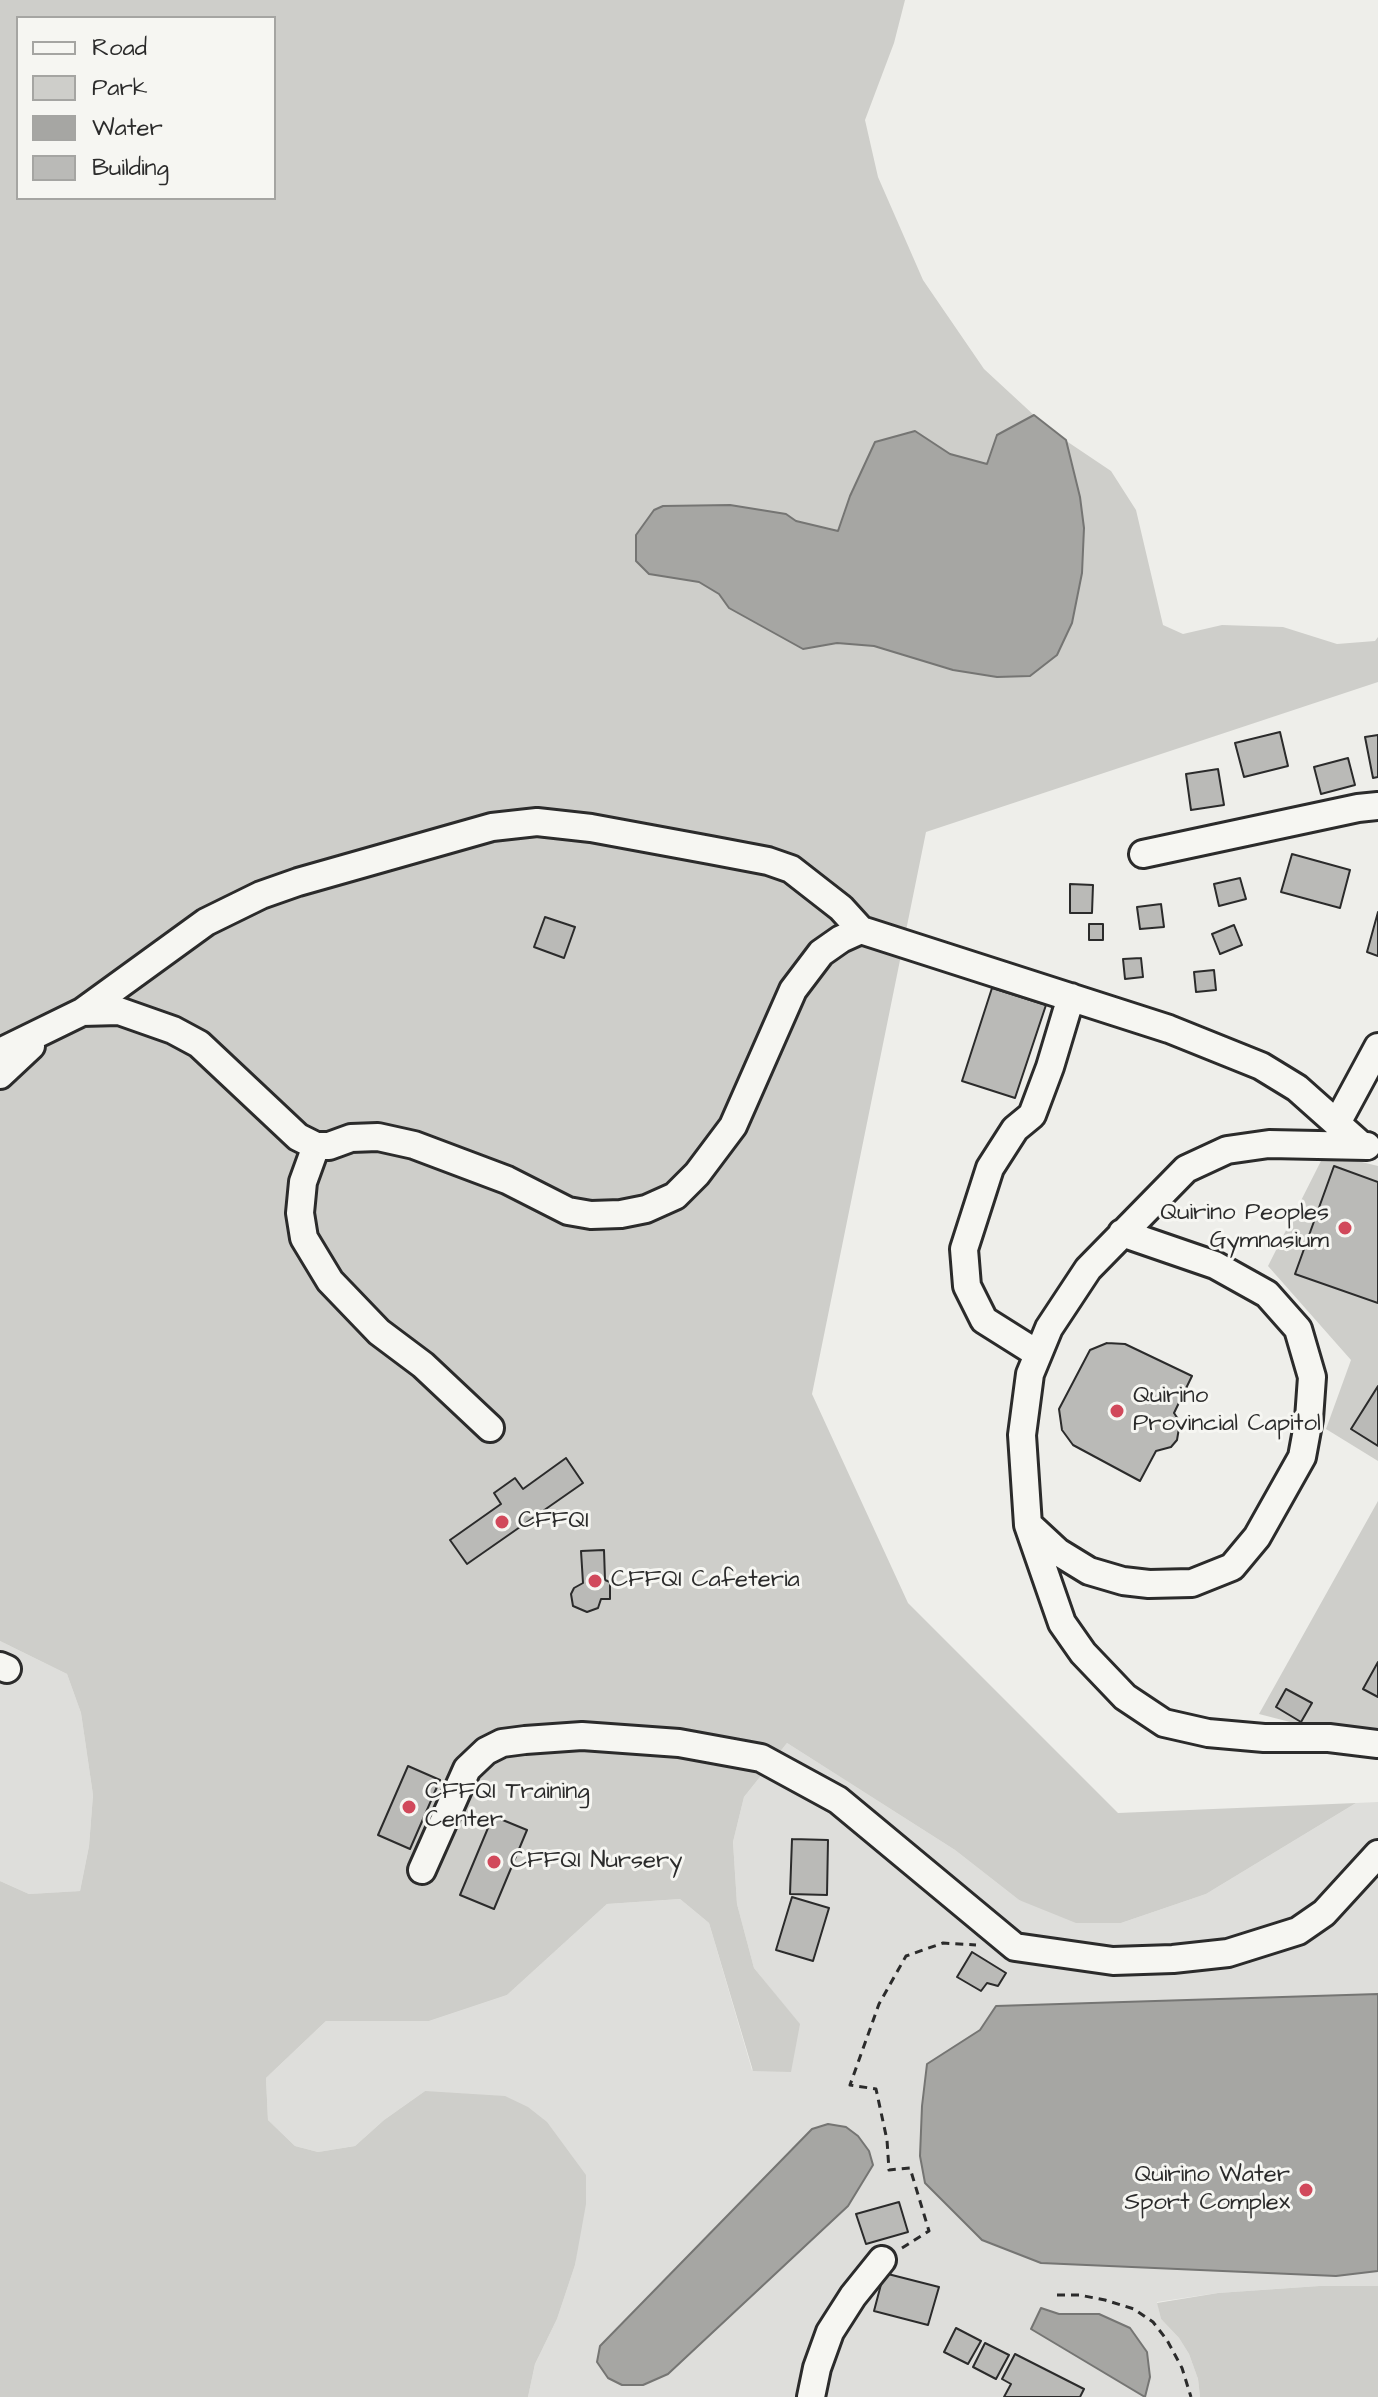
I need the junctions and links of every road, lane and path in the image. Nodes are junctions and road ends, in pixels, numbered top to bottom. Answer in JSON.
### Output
{"nodes":[{"id":1,"x":1378,"y":806,"type":"edge"},
{"id":2,"x":1143,"y":854,"type":"dead end"},
{"id":3,"x":861,"y":930,"type":"junction"},
{"id":4,"x":1071,"y":997,"type":"junction"},
{"id":5,"x":82,"y":1012,"type":"junction"},
{"id":6,"x":51,"y":1027,"type":"junction"},
{"id":7,"x":1378,"y":1047,"type":"edge"},
{"id":8,"x":0,"y":1052,"type":"edge"},
{"id":9,"x":0,"y":1075,"type":"edge"},
{"id":10,"x":1378,"y":1078,"type":"edge"},
{"id":11,"x":1351,"y":1094,"type":"junction"},
{"id":12,"x":1337,"y":1123,"type":"junction"},
{"id":13,"x":316,"y":1146,"type":"junction"},
{"id":14,"x":1370,"y":1146,"type":"edge"},
{"id":15,"x":1122,"y":1233,"type":"junction"},
{"id":16,"x":1038,"y":1354,"type":"junction"},
{"id":17,"x":490,"y":1428,"type":"dead end"},
{"id":18,"x":1028,"y":1525,"type":"junction"},
{"id":19,"x":1378,"y":1744,"type":"edge"},
{"id":20,"x":1378,"y":1854,"type":"edge"},
{"id":21,"x":422,"y":1870,"type":"dead end"},
{"id":22,"x":1015,"y":1947,"type":"junction"},
{"id":23,"x":882,"y":2260,"type":"joint"},
{"id":24,"x":1057,"y":2295,"type":"dead end"},
{"id":25,"x":811,"y":2397,"type":"edge"},
{"id":26,"x":1191,"y":2397,"type":"edge"}],
"edges":[{"from":1,"to":2,"type":"street"},
{"from":3,"to":4,"type":"street"},
{"from":3,"to":5,"type":"street"},
{"from":3,"to":13,"type":"street"},
{"from":4,"to":12,"type":"street"},
{"from":4,"to":16,"type":"street"},
{"from":5,"to":6,"type":"street"},
{"from":5,"to":13,"type":"street"},
{"from":6,"to":8,"type":"street"},
{"from":6,"to":9,"type":"street"},
{"from":7,"to":11,"type":"street"},
{"from":10,"to":11,"type":"street"},
{"from":11,"to":12,"type":"street"},
{"from":12,"to":14,"type":"street"},
{"from":13,"to":17,"type":"street"},
{"from":14,"to":15,"type":"street"},
{"from":15,"to":16,"type":"street"},
{"from":15,"to":18,"type":"street"},
{"from":16,"to":18,"type":"street"},
{"from":18,"to":19,"type":"street"},
{"from":20,"to":22,"type":"street"},
{"from":21,"to":22,"type":"street"},
{"from":22,"to":23,"type":"path"},
{"from":23,"to":25,"type":"street"},
{"from":24,"to":26,"type":"path"}]}
